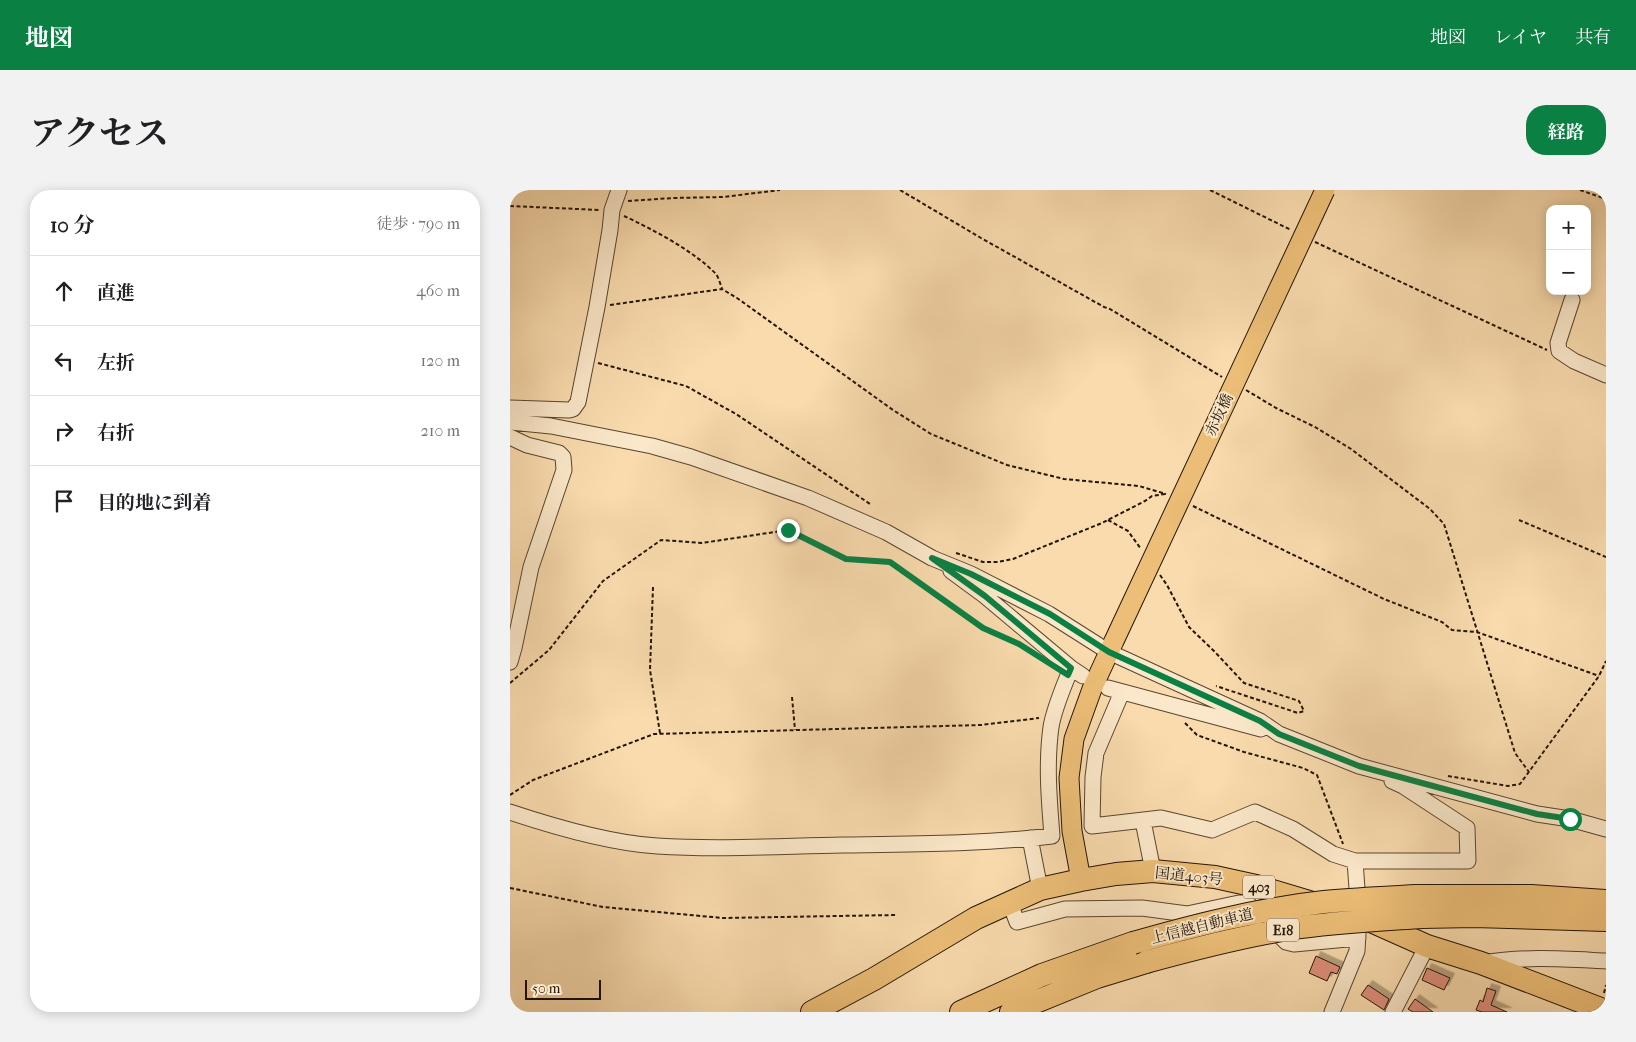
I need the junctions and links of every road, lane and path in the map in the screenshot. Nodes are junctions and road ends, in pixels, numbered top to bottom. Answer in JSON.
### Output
{"nodes":[{"id":1,"x":780,"y":190,"type":"edge"},
{"id":2,"x":900,"y":190,"type":"edge"},
{"id":3,"x":1210,"y":190,"type":"edge"},
{"id":4,"x":1324,"y":190,"type":"edge"},
{"id":5,"x":1580,"y":190,"type":"edge"},
{"id":6,"x":1606,"y":198,"type":"edge"},
{"id":7,"x":614,"y":201,"type":"edge"},
{"id":8,"x":510,"y":206,"type":"edge"},
{"id":9,"x":1293,"y":231,"type":"dead end"},
{"id":10,"x":1310,"y":240,"type":"dead end"},
{"id":11,"x":722,"y":289,"type":"junction"},
{"id":12,"x":1572,"y":300,"type":"dead end"},
{"id":13,"x":597,"y":307,"type":"junction"},
{"id":14,"x":1559,"y":351,"type":"junction"},
{"id":15,"x":586,"y":362,"type":"junction"},
{"id":16,"x":1606,"y":375,"type":"edge"},
{"id":17,"x":1225,"y":378,"type":"dead end"},
{"id":18,"x":1242,"y":388,"type":"dead end"},
{"id":19,"x":510,"y":408,"type":"edge"},
{"id":20,"x":510,"y":422,"type":"edge"},
{"id":21,"x":510,"y":437,"type":"edge"},
{"id":22,"x":1186,"y":503,"type":"dead end"},
{"id":23,"x":870,"y":504,"type":"dead end"},
{"id":24,"x":1108,"y":520,"type":"junction"},
{"id":25,"x":1519,"y":520,"type":"dead end"},
{"id":26,"x":955,"y":553,"type":"dead end"},
{"id":27,"x":1144,"y":554,"type":"dead end"},
{"id":28,"x":1606,"y":557,"type":"edge"},
{"id":29,"x":932,"y":558,"type":"junction"},
{"id":30,"x":1156,"y":569,"type":"dead end"},
{"id":31,"x":652,"y":586,"type":"dead end"},
{"id":32,"x":1477,"y":632,"type":"junction"},
{"id":33,"x":1112,"y":646,"type":"junction"},
{"id":34,"x":1036,"y":655,"type":"dead end"},
{"id":35,"x":1606,"y":661,"type":"edge"},
{"id":36,"x":510,"y":662,"type":"edge"},
{"id":37,"x":1599,"y":676,"type":"junction"},
{"id":38,"x":510,"y":683,"type":"edge"},
{"id":39,"x":1213,"y":685,"type":"dead end"},
{"id":40,"x":792,"y":697,"type":"dead end"},
{"id":41,"x":1054,"y":716,"type":"junction"},
{"id":42,"x":1185,"y":723,"type":"dead end"},
{"id":43,"x":795,"y":730,"type":"junction"},
{"id":44,"x":660,"y":733,"type":"junction"},
{"id":45,"x":1279,"y":734,"type":"junction"},
{"id":46,"x":1359,"y":766,"type":"junction"},
{"id":47,"x":1529,"y":772,"type":"junction"},
{"id":48,"x":1442,"y":775,"type":"dead end"},
{"id":49,"x":510,"y":795,"type":"edge"},
{"id":50,"x":510,"y":812,"type":"edge"},
{"id":51,"x":1143,"y":821,"type":"junction"},
{"id":52,"x":1606,"y":829,"type":"edge"},
{"id":53,"x":1030,"y":838,"type":"junction"},
{"id":54,"x":1352,"y":860,"type":"junction"},
{"id":55,"x":1153,"y":871,"type":"junction"},
{"id":56,"x":1081,"y":880,"type":"junction"},
{"id":57,"x":510,"y":888,"type":"edge"},
{"id":58,"x":1040,"y":889,"type":"junction"},
{"id":59,"x":1606,"y":901,"type":"edge"},
{"id":60,"x":1010,"y":903,"type":"junction"},
{"id":61,"x":1419,"y":906,"type":"junction"},
{"id":62,"x":896,"y":915,"type":"dead end"},
{"id":63,"x":1606,"y":920,"type":"edge"},
{"id":64,"x":1359,"y":927,"type":"junction"},
{"id":65,"x":1427,"y":946,"type":"junction"},
{"id":66,"x":1606,"y":961,"type":"edge"},
{"id":67,"x":1481,"y":963,"type":"junction"},
{"id":68,"x":510,"y":1008,"type":"edge"},
{"id":69,"x":1601,"y":1011,"type":"edge"},
{"id":70,"x":513,"y":1012,"type":"edge"},
{"id":71,"x":812,"y":1012,"type":"edge"},
{"id":72,"x":961,"y":1012,"type":"edge"},
{"id":73,"x":1012,"y":1012,"type":"edge"},
{"id":74,"x":1332,"y":1012,"type":"edge"},
{"id":75,"x":1393,"y":1012,"type":"edge"}],
"edges":[{"from":1,"to":7,"type":"path"},
{"from":2,"to":17,"type":"path"},
{"from":3,"to":9,"type":"path"},
{"from":4,"to":33,"type":"main road","name":"赤坂橋","bridge":true},
{"from":5,"to":6,"type":"path"},
{"from":7,"to":8,"type":"path"},
{"from":7,"to":11,"type":"path"},
{"from":7,"to":13,"type":"street"},
{"from":10,"to":14,"type":"path"},
{"from":11,"to":13,"type":"path"},
{"from":11,"to":24,"type":"path"},
{"from":12,"to":14,"type":"street"},
{"from":13,"to":15,"type":"street"},
{"from":14,"to":16,"type":"street"},
{"from":15,"to":19,"type":"street"},
{"from":15,"to":23,"type":"path"},
{"from":18,"to":32,"type":"path"},
{"from":20,"to":29,"type":"street"},
{"from":21,"to":36,"type":"street"},
{"from":22,"to":32,"type":"path"},
{"from":24,"to":26,"type":"path"},
{"from":24,"to":27,"type":"path"},
{"from":25,"to":28,"type":"path"},
{"from":29,"to":33,"type":"street"},
{"from":29,"to":41,"type":"street"},
{"from":30,"to":39,"type":"path"},
{"from":31,"to":44,"type":"path"},
{"from":32,"to":37,"type":"path"},
{"from":32,"to":47,"type":"path"},
{"from":33,"to":45,"type":"street"},
{"from":33,"to":56,"type":"main road","name":"赤坂橋"},
{"from":34,"to":38,"type":"path"},
{"from":35,"to":37,"type":"path"},
{"from":37,"to":47,"type":"path"},
{"from":40,"to":43,"type":"path"},
{"from":41,"to":43,"type":"path"},
{"from":41,"to":53,"type":"street"},
{"from":42,"to":54,"type":"path"},
{"from":43,"to":44,"type":"path"},
{"from":44,"to":49,"type":"path"},
{"from":45,"to":46,"type":"street"},
{"from":45,"to":51,"type":"street"},
{"from":46,"to":52,"type":"street"},
{"from":46,"to":54,"type":"street"},
{"from":47,"to":48,"type":"path"},
{"from":50,"to":53,"type":"street"},
{"from":51,"to":54,"type":"street"},
{"from":51,"to":55,"type":"street"},
{"from":53,"to":58,"type":"street"},
{"from":54,"to":64,"type":"street"},
{"from":55,"to":56,"type":"highway","name":"国道403号","number":"403"},
{"from":55,"to":64,"type":"highway","name":"国道403号","number":"403"},
{"from":56,"to":58,"type":"highway","name":"国道403号","number":"403"},
{"from":57,"to":62,"type":"path"},
{"from":58,"to":60,"type":"highway","name":"国道403号","number":"403"},
{"from":59,"to":61,"type":"highway","name":"上信越自動車道","number":"E18"},
{"from":60,"to":64,"type":"street"},
{"from":60,"to":71,"type":"highway","name":"国道403号","number":"403"},
{"from":61,"to":63,"type":"highway","name":"上信越自動車道","number":"E18"},
{"from":61,"to":72,"type":"highway","name":"上信越自動車道","number":"E18","bridge":true},
{"from":61,"to":73,"type":"highway","name":"上信越自動車道","number":"E18","bridge":true},
{"from":64,"to":65,"type":"highway","name":"国道403号","number":"403"},
{"from":64,"to":74,"type":"street"},
{"from":65,"to":67,"type":"highway","name":"国道403号","number":"403"},
{"from":65,"to":75,"type":"street"},
{"from":66,"to":67,"type":"street"},
{"from":67,"to":69,"type":"highway","name":"国道403号","number":"403"},
{"from":68,"to":70,"type":"path"}]}
